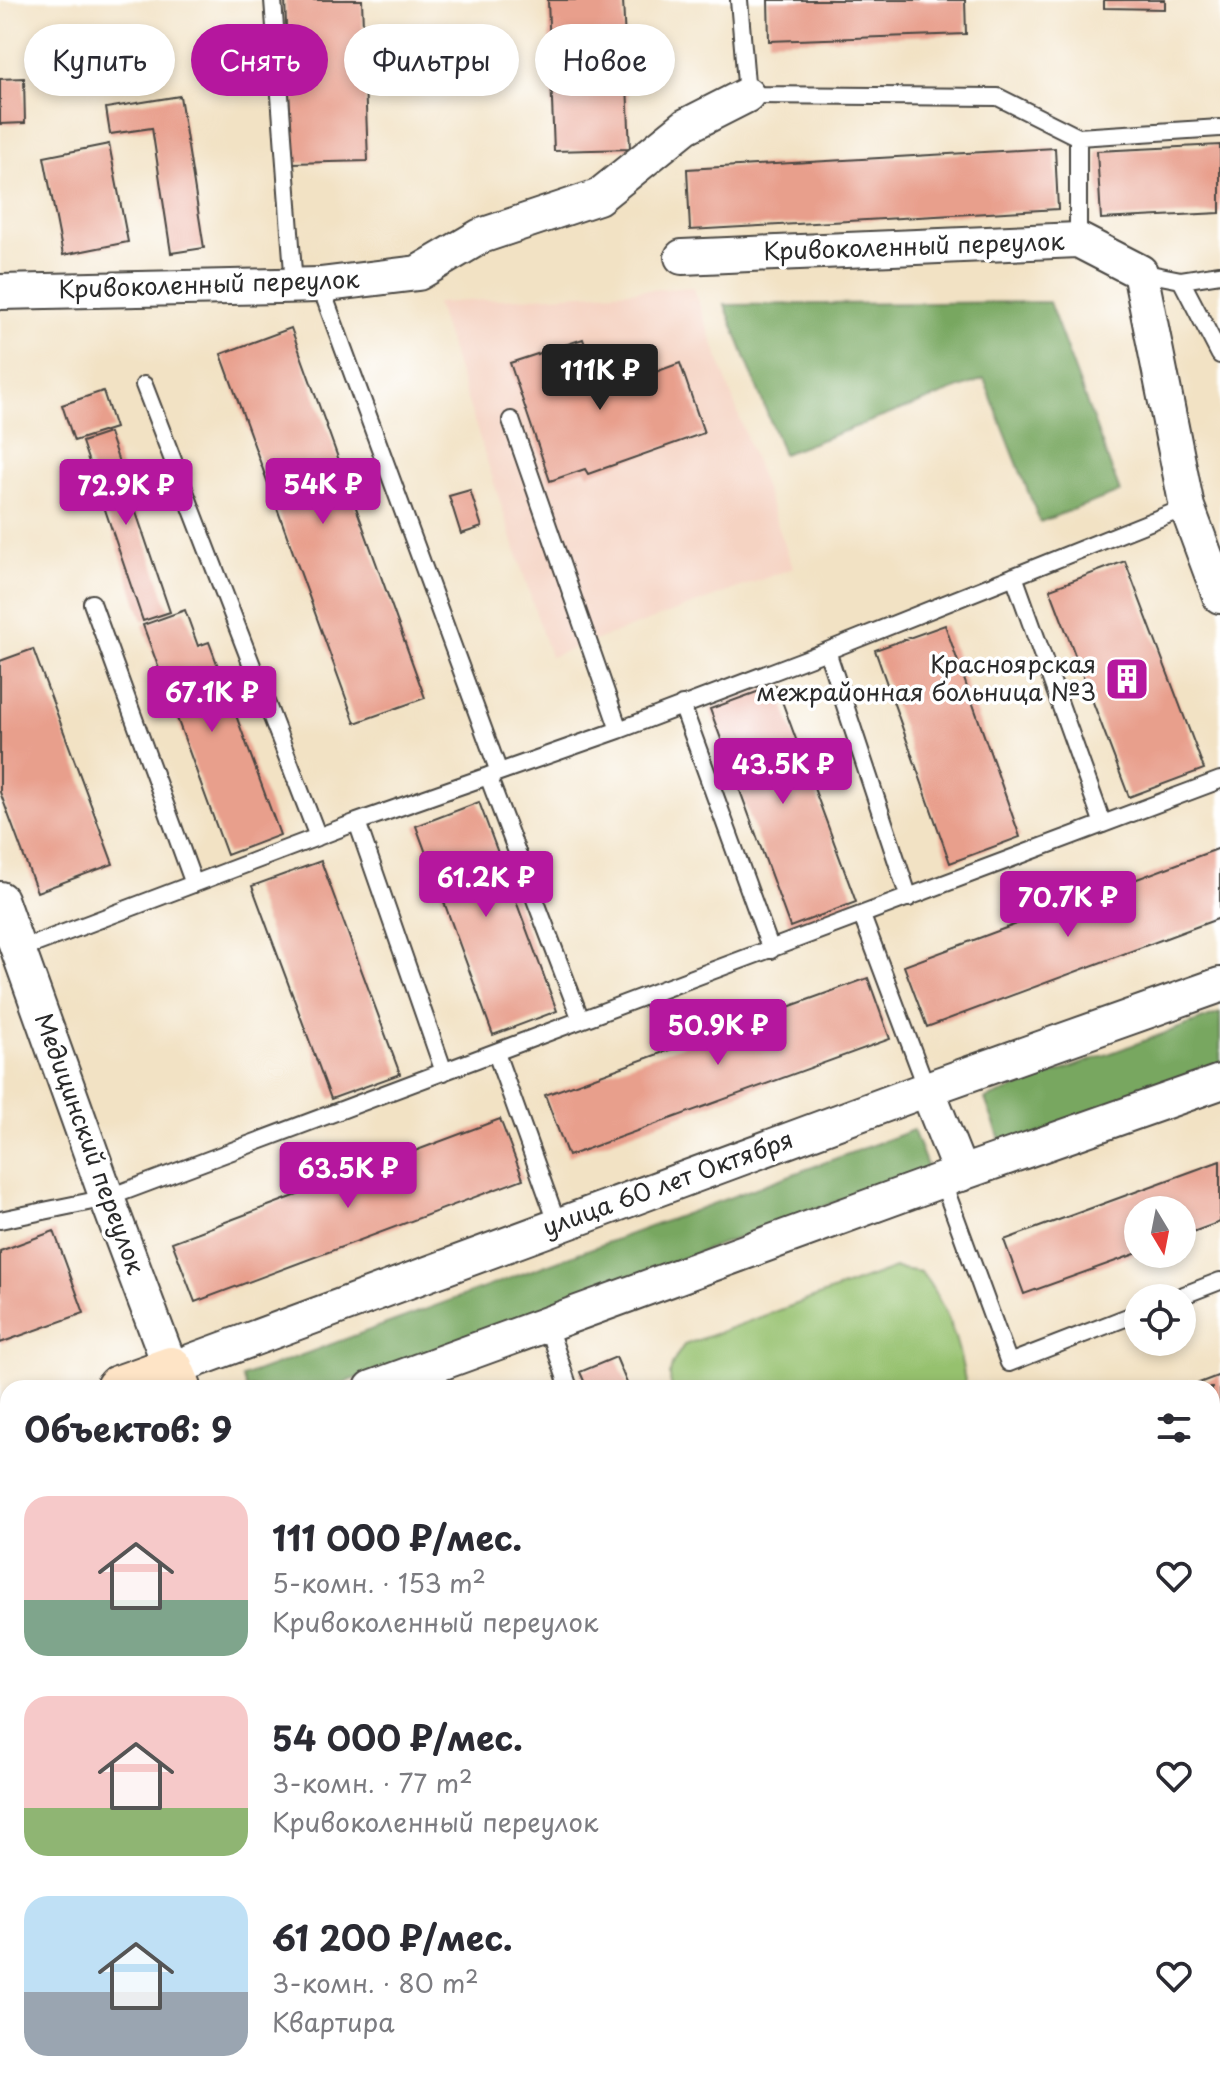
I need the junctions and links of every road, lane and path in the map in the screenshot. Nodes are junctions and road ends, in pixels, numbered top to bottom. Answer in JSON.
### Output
{"nodes":[{"id":1,"x":273,"y":0,"type":"edge"},
{"id":2,"x":739,"y":0,"type":"edge"},
{"id":3,"x":747,"y":95,"type":"junction"},
{"id":4,"x":1220,"y":128,"type":"edge"},
{"id":5,"x":1078,"y":137,"type":"junction"},
{"id":6,"x":1078,"y":240,"type":"junction"},
{"id":7,"x":682,"y":257,"type":"dead end"},
{"id":8,"x":1140,"y":272,"type":"junction"},
{"id":9,"x":1220,"y":274,"type":"edge"},
{"id":10,"x":1181,"y":280,"type":"junction"},
{"id":11,"x":307,"y":285,"type":"junction"},
{"id":12,"x":0,"y":292,"type":"edge"},
{"id":13,"x":1220,"y":355,"type":"edge"},
{"id":14,"x":144,"y":385,"type":"dead end"},
{"id":15,"x":511,"y":420,"type":"dead end"},
{"id":16,"x":1187,"y":507,"type":"junction"},
{"id":17,"x":1014,"y":576,"type":"junction"},
{"id":18,"x":1220,"y":596,"type":"edge"},
{"id":19,"x":92,"y":603,"type":"dead end"},
{"id":20,"x":827,"y":651,"type":"junction"},
{"id":21,"x":682,"y":705,"type":"junction"},
{"id":22,"x":619,"y":730,"type":"junction"},
{"id":23,"x":494,"y":774,"type":"junction"},
{"id":24,"x":1220,"y":780,"type":"edge"},
{"id":25,"x":357,"y":822,"type":"junction"},
{"id":26,"x":1103,"y":824,"type":"junction"},
{"id":27,"x":318,"y":837,"type":"junction"},
{"id":28,"x":194,"y":884,"type":"junction"},
{"id":29,"x":909,"y":898,"type":"junction"},
{"id":30,"x":0,"y":899,"type":"edge"},
{"id":31,"x":862,"y":916,"type":"junction"},
{"id":32,"x":19,"y":950,"type":"junction"},
{"id":33,"x":771,"y":950,"type":"junction"},
{"id":34,"x":1220,"y":985,"type":"edge"},
{"id":35,"x":581,"y":1020,"type":"junction"},
{"id":36,"x":496,"y":1053,"type":"junction"},
{"id":37,"x":444,"y":1072,"type":"junction"},
{"id":38,"x":1220,"y":1082,"type":"edge"},
{"id":39,"x":927,"y":1089,"type":"junction"},
{"id":40,"x":952,"y":1177,"type":"junction"},
{"id":41,"x":107,"y":1198,"type":"junction"},
{"id":42,"x":0,"y":1220,"type":"edge"},
{"id":43,"x":558,"y":1225,"type":"junction"},
{"id":44,"x":1220,"y":1281,"type":"edge"},
{"id":45,"x":1196,"y":1290,"type":"edge"},
{"id":46,"x":1124,"y":1318,"type":"edge"},
{"id":47,"x":547,"y":1323,"type":"junction"},
{"id":48,"x":175,"y":1378,"type":"edge"},
{"id":49,"x":394,"y":1380,"type":"edge"},
{"id":50,"x":566,"y":1380,"type":"edge"}],
"edges":[{"from":1,"to":11,"type":"lane"},
{"from":2,"to":3,"type":"lane"},
{"from":3,"to":5,"type":"lane"},
{"from":3,"to":11,"type":"street","name":"Кривоколенный переулок"},
{"from":4,"to":5,"type":"lane"},
{"from":5,"to":6,"type":"lane"},
{"from":6,"to":7,"type":"street","name":"Кривоколенный переулок"},
{"from":6,"to":8,"type":"street","name":"Кривоколенный переулок"},
{"from":8,"to":10,"type":"lane"},
{"from":8,"to":16,"type":"street"},
{"from":9,"to":10,"type":"lane"},
{"from":10,"to":13,"type":"lane"},
{"from":11,"to":12,"type":"street","name":"Кривоколенный переулок"},
{"from":11,"to":23,"type":"lane"},
{"from":14,"to":27,"type":"lane"},
{"from":15,"to":22,"type":"lane"},
{"from":16,"to":17,"type":"lane"},
{"from":16,"to":18,"type":"street"},
{"from":17,"to":20,"type":"lane"},
{"from":17,"to":26,"type":"lane"},
{"from":19,"to":28,"type":"lane"},
{"from":20,"to":21,"type":"lane"},
{"from":20,"to":29,"type":"lane"},
{"from":21,"to":22,"type":"lane"},
{"from":21,"to":33,"type":"lane"},
{"from":22,"to":23,"type":"lane"},
{"from":23,"to":25,"type":"lane"},
{"from":23,"to":35,"type":"lane"},
{"from":24,"to":26,"type":"lane"},
{"from":25,"to":27,"type":"lane"},
{"from":25,"to":37,"type":"lane"},
{"from":26,"to":29,"type":"lane"},
{"from":27,"to":28,"type":"lane"},
{"from":28,"to":32,"type":"lane"},
{"from":29,"to":31,"type":"lane"},
{"from":30,"to":32,"type":"street","name":"Медицинский переулок"},
{"from":31,"to":33,"type":"lane"},
{"from":31,"to":39,"type":"lane"},
{"from":32,"to":41,"type":"street","name":"Медицинский переулок"},
{"from":33,"to":35,"type":"lane"},
{"from":34,"to":39,"type":"street","name":"улица 60 лет Октября"},
{"from":35,"to":36,"type":"lane"},
{"from":36,"to":37,"type":"lane"},
{"from":36,"to":43,"type":"lane"},
{"from":37,"to":41,"type":"lane"},
{"from":38,"to":40,"type":"street"},
{"from":39,"to":40,"type":"street"},
{"from":39,"to":43,"type":"street","name":"улица 60 лет Октября"},
{"from":40,"to":46,"type":"lane"},
{"from":40,"to":47,"type":"street"},
{"from":41,"to":42,"type":"lane"},
{"from":41,"to":48,"type":"street","name":"Медицинский переулок"},
{"from":43,"to":48,"type":"street","name":"улица 60 лет Октября"},
{"from":44,"to":45,"type":"lane"},
{"from":47,"to":49,"type":"street"},
{"from":47,"to":50,"type":"lane"}]}
